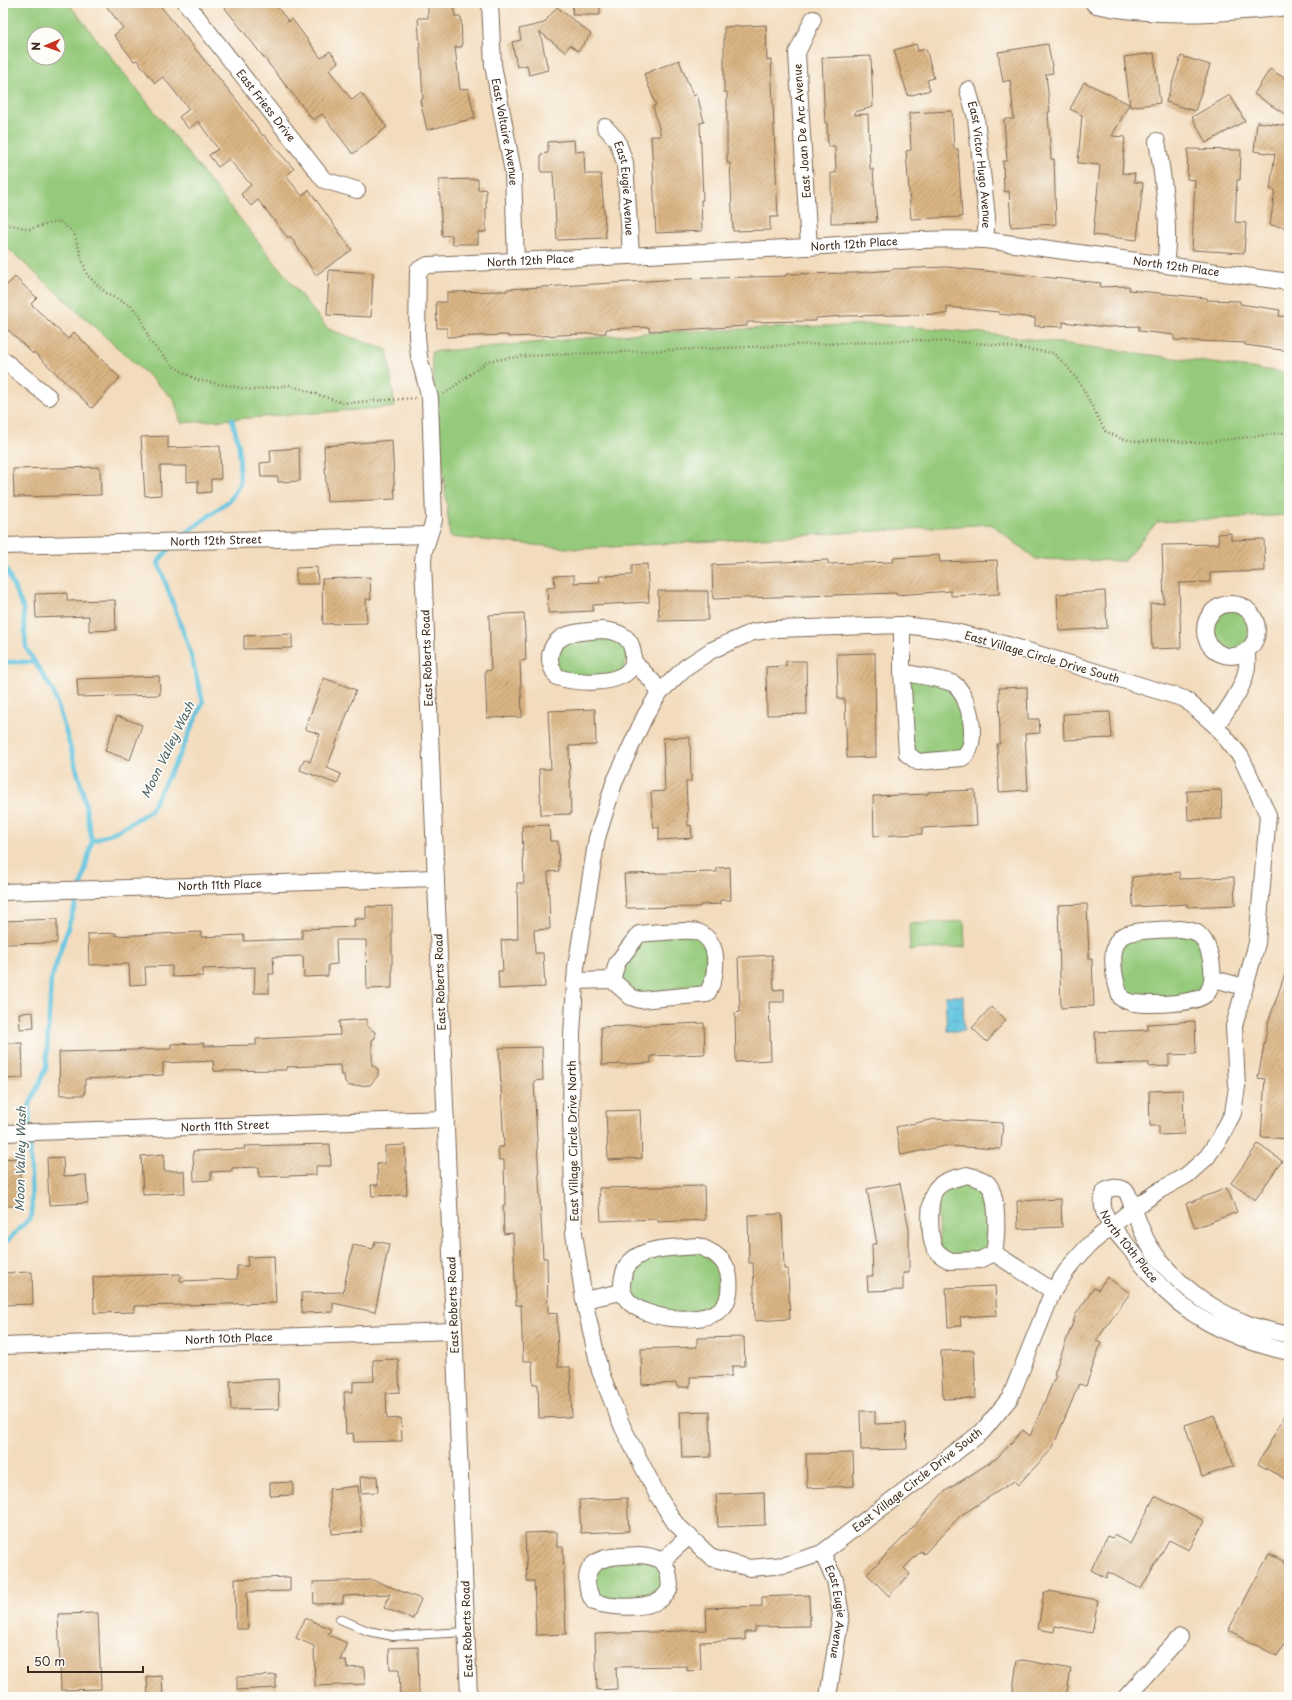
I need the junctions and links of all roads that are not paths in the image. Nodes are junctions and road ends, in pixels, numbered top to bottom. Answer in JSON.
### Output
{"nodes":[{"id":1,"x":490,"y":3,"type":"edge"},
{"id":2,"x":1096,"y":3,"type":"edge"},
{"id":3,"x":191,"y":4,"type":"edge"},
{"id":4,"x":1289,"y":5,"type":"edge"},
{"id":5,"x":813,"y":19,"type":"dead end"},
{"id":6,"x":968,"y":90,"type":"dead end"},
{"id":7,"x":605,"y":126,"type":"dead end"},
{"id":8,"x":1157,"y":141,"type":"dead end"},
{"id":9,"x":357,"y":190,"type":"dead end"},
{"id":10,"x":985,"y":240,"type":"junction"},
{"id":11,"x":809,"y":247,"type":"junction"},
{"id":12,"x":631,"y":256,"type":"junction"},
{"id":13,"x":516,"y":261,"type":"junction"},
{"id":14,"x":1165,"y":264,"type":"junction"},
{"id":15,"x":418,"y":270,"type":"joint"},
{"id":16,"x":1289,"y":282,"type":"edge"},
{"id":17,"x":3,"y":360,"type":"edge"},
{"id":18,"x":49,"y":397,"type":"dead end"},
{"id":19,"x":429,"y":535,"type":"junction"},
{"id":20,"x":3,"y":546,"type":"edge"},
{"id":21,"x":902,"y":625,"type":"junction"},
{"id":22,"x":1246,"y":652,"type":"dead end"},
{"id":23,"x":634,"y":662,"type":"junction"},
{"id":24,"x":902,"y":672,"type":"junction"},
{"id":25,"x":660,"y":693,"type":"junction"},
{"id":26,"x":1216,"y":726,"type":"junction"},
{"id":27,"x":436,"y":878,"type":"junction"},
{"id":28,"x":3,"y":892,"type":"edge"},
{"id":29,"x":1214,"y":979,"type":"junction"},
{"id":30,"x":612,"y":980,"type":"junction"},
{"id":31,"x":575,"y":981,"type":"junction"},
{"id":32,"x":1244,"y":987,"type":"junction"},
{"id":33,"x":446,"y":1119,"type":"junction"},
{"id":34,"x":3,"y":1133,"type":"edge"},
{"id":35,"x":1134,"y":1208,"type":"junction"},
{"id":36,"x":1112,"y":1227,"type":"junction"},
{"id":37,"x":994,"y":1253,"type":"junction"},
{"id":38,"x":1054,"y":1290,"type":"junction"},
{"id":39,"x":622,"y":1292,"type":"junction"},
{"id":40,"x":584,"y":1300,"type":"junction"},
{"id":41,"x":454,"y":1331,"type":"junction"},
{"id":42,"x":1289,"y":1335,"type":"edge"},
{"id":43,"x":3,"y":1346,"type":"edge"},
{"id":44,"x":1289,"y":1352,"type":"edge"},
{"id":45,"x":689,"y":1536,"type":"junction"},
{"id":46,"x":822,"y":1553,"type":"junction"},
{"id":47,"x":662,"y":1561,"type":"junction"},
{"id":48,"x":340,"y":1619,"type":"dead end"},
{"id":49,"x":467,"y":1632,"type":"junction"},
{"id":50,"x":1180,"y":1637,"type":"dead end"},
{"id":51,"x":469,"y":1697,"type":"edge"},
{"id":52,"x":828,"y":1697,"type":"edge"},
{"id":53,"x":1126,"y":1697,"type":"edge"}],
"edges":[{"from":1,"to":13,"type":"street","name":"East Voltaire Avenue"},
{"from":2,"to":4,"type":"street"},
{"from":3,"to":9,"type":"street","name":"East Friess Drive"},
{"from":5,"to":11,"type":"street","name":"East Joan De Arc Avenue"},
{"from":6,"to":10,"type":"street","name":"East Victor Hugo Avenue"},
{"from":7,"to":12,"type":"street","name":"East Eugie Avenue"},
{"from":8,"to":14,"type":"street"},
{"from":10,"to":11,"type":"street","name":"North 12th Place"},
{"from":10,"to":14,"type":"street","name":"North 12th Place"},
{"from":11,"to":12,"type":"street","name":"North 12th Place"},
{"from":12,"to":13,"type":"street","name":"North 12th Place"},
{"from":13,"to":15,"type":"street","name":"North 12th Place"},
{"from":14,"to":16,"type":"street","name":"North 12th Place"},
{"from":15,"to":19,"type":"street","name":"East Roberts Road"},
{"from":17,"to":18,"type":"street"},
{"from":19,"to":20,"type":"street","name":"North 12th Street"},
{"from":19,"to":27,"type":"street","name":"East Roberts Road"},
{"from":21,"to":24,"type":"street"},
{"from":21,"to":25,"type":"street","name":"East Village Circle Drive North"},
{"from":21,"to":26,"type":"street","name":"East Village Circle Drive South"},
{"from":22,"to":26,"type":"street"},
{"from":23,"to":23,"type":"street"},
{"from":23,"to":25,"type":"street"},
{"from":24,"to":24,"type":"street"},
{"from":25,"to":31,"type":"street","name":"East Village Circle Drive North"},
{"from":26,"to":32,"type":"street","name":"East Village Circle Drive South"},
{"from":27,"to":28,"type":"street","name":"North 11th Place"},
{"from":27,"to":33,"type":"street","name":"East Roberts Road"},
{"from":29,"to":29,"type":"street"},
{"from":29,"to":32,"type":"street"},
{"from":30,"to":30,"type":"street"},
{"from":30,"to":31,"type":"street"},
{"from":31,"to":40,"type":"street","name":"East Village Circle Drive North"},
{"from":32,"to":35,"type":"street","name":"East Village Circle Drive South"},
{"from":33,"to":34,"type":"street","name":"North 11th Street"},
{"from":33,"to":41,"type":"street","name":"East Roberts Road"},
{"from":35,"to":36,"type":"street","name":"East Village Circle Drive South"},
{"from":35,"to":36,"type":"street","name":"North 10th Place"},
{"from":35,"to":42,"type":"street","name":"North 10th Place"},
{"from":36,"to":38,"type":"street","name":"East Village Circle Drive South"},
{"from":36,"to":44,"type":"street","name":"North 10th Place"},
{"from":37,"to":37,"type":"street"},
{"from":37,"to":38,"type":"street"},
{"from":38,"to":46,"type":"street","name":"East Village Circle Drive South"},
{"from":39,"to":39,"type":"street"},
{"from":39,"to":40,"type":"street"},
{"from":40,"to":45,"type":"street","name":"East Village Circle Drive North"},
{"from":41,"to":43,"type":"street","name":"North 10th Place"},
{"from":41,"to":49,"type":"street","name":"East Roberts Road"},
{"from":45,"to":46,"type":"street","name":"East Village Circle Drive North"},
{"from":45,"to":47,"type":"street"},
{"from":46,"to":52,"type":"street","name":"East Eugie Avenue"},
{"from":47,"to":47,"type":"street"},
{"from":48,"to":49,"type":"lane"},
{"from":49,"to":51,"type":"street","name":"East Roberts Road"},
{"from":50,"to":53,"type":"street"}]}
